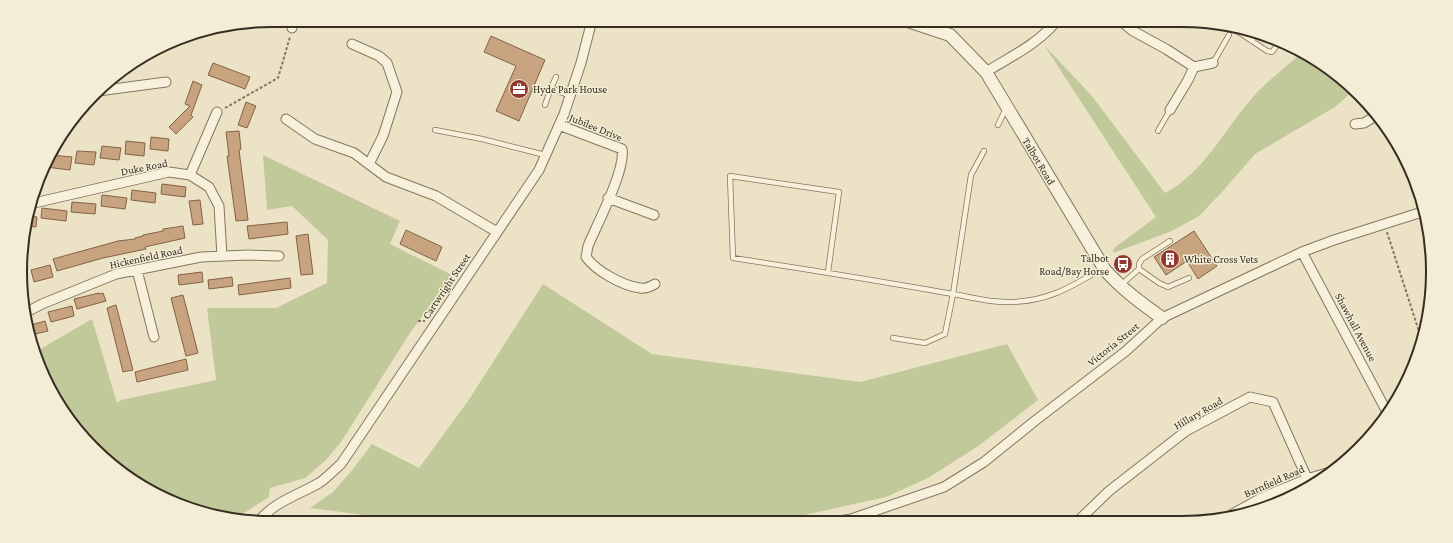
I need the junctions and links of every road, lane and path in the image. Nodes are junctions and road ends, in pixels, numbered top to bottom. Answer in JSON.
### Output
{"nodes":[{"id":1,"x":292,"y":27,"type":"edge"},
{"id":2,"x":590,"y":27,"type":"edge"},
{"id":3,"x":938,"y":27,"type":"edge"},
{"id":4,"x":1052,"y":27,"type":"edge"},
{"id":5,"x":1129,"y":27,"type":"edge"},
{"id":6,"x":1242,"y":34,"type":"edge"},
{"id":7,"x":1229,"y":35,"type":"dead end"},
{"id":8,"x":1254,"y":38,"type":"edge"},
{"id":9,"x":1252,"y":41,"type":"junction"},
{"id":10,"x":352,"y":44,"type":"dead end"},
{"id":11,"x":1276,"y":46,"type":"edge"},
{"id":12,"x":1213,"y":63,"type":"joint"},
{"id":13,"x":1194,"y":67,"type":"junction"},
{"id":14,"x":986,"y":72,"type":"junction"},
{"id":15,"x":556,"y":77,"type":"dead end"},
{"id":16,"x":166,"y":82,"type":"dead end"},
{"id":17,"x":551,"y":88,"type":"junction"},
{"id":18,"x":108,"y":90,"type":"edge"},
{"id":19,"x":570,"y":96,"type":"junction"},
{"id":20,"x":545,"y":105,"type":"dead end"},
{"id":21,"x":1007,"y":108,"type":"junction"},
{"id":22,"x":1170,"y":110,"type":"joint"},
{"id":23,"x":218,"y":112,"type":"joint"},
{"id":24,"x":286,"y":119,"type":"dead end"},
{"id":25,"x":1372,"y":119,"type":"edge"},
{"id":26,"x":1355,"y":124,"type":"dead end"},
{"id":27,"x":559,"y":125,"type":"junction"},
{"id":28,"x":998,"y":125,"type":"dead end"},
{"id":29,"x":435,"y":130,"type":"dead end"},
{"id":30,"x":1158,"y":131,"type":"dead end"},
{"id":31,"x":984,"y":151,"type":"dead end"},
{"id":32,"x":546,"y":155,"type":"junction"},
{"id":33,"x":369,"y":164,"type":"junction"},
{"id":34,"x":190,"y":174,"type":"junction"},
{"id":35,"x":608,"y":198,"type":"junction"},
{"id":36,"x":37,"y":202,"type":"edge"},
{"id":37,"x":1419,"y":213,"type":"edge"},
{"id":38,"x":654,"y":215,"type":"dead end"},
{"id":39,"x":1384,"y":224,"type":"junction"},
{"id":40,"x":497,"y":232,"type":"junction"},
{"id":41,"x":1170,"y":240,"type":"dead end"},
{"id":42,"x":1302,"y":252,"type":"junction"},
{"id":43,"x":222,"y":256,"type":"junction"},
{"id":44,"x":279,"y":256,"type":"dead end"},
{"id":45,"x":1104,"y":268,"type":"junction"},
{"id":46,"x":1140,"y":269,"type":"junction"},
{"id":47,"x":137,"y":270,"type":"junction"},
{"id":48,"x":828,"y":272,"type":"junction"},
{"id":49,"x":1189,"y":278,"type":"dead end"},
{"id":50,"x":655,"y":284,"type":"dead end"},
{"id":51,"x":1120,"y":286,"type":"junction"},
{"id":52,"x":953,"y":294,"type":"junction"},
{"id":53,"x":30,"y":311,"type":"edge"},
{"id":54,"x":1162,"y":318,"type":"junction"},
{"id":55,"x":1419,"y":331,"type":"edge"},
{"id":56,"x":154,"y":337,"type":"dead end"},
{"id":57,"x":893,"y":338,"type":"dead end"},
{"id":58,"x":1385,"y":408,"type":"edge"},
{"id":59,"x":1308,"y":480,"type":"edge"},
{"id":60,"x":1301,"y":484,"type":"edge"},
{"id":61,"x":1242,"y":508,"type":"edge"},
{"id":62,"x":264,"y":515,"type":"edge"},
{"id":63,"x":860,"y":516,"type":"edge"},
{"id":64,"x":1083,"y":516,"type":"edge"}],
"edges":[{"from":1,"to":23,"type":"path"},
{"from":2,"to":19,"type":"street","name":"Cartwright Street"},
{"from":3,"to":14,"type":"street","name":"Talbot Road"},
{"from":4,"to":14,"type":"street"},
{"from":5,"to":13,"type":"street"},
{"from":6,"to":9,"type":"lane"},
{"from":7,"to":12,"type":"lane"},
{"from":8,"to":9,"type":"lane"},
{"from":9,"to":11,"type":"lane"},
{"from":10,"to":33,"type":"street"},
{"from":12,"to":13,"type":"street"},
{"from":13,"to":22,"type":"street"},
{"from":14,"to":21,"type":"street","name":"Talbot Road"},
{"from":15,"to":17,"type":"lane"},
{"from":16,"to":18,"type":"street"},
{"from":17,"to":19,"type":"lane"},
{"from":17,"to":20,"type":"lane"},
{"from":19,"to":27,"type":"street","name":"Cartwright Street"},
{"from":21,"to":28,"type":"lane"},
{"from":21,"to":45,"type":"street","name":"Talbot Road"},
{"from":22,"to":30,"type":"lane"},
{"from":23,"to":34,"type":"street"},
{"from":24,"to":33,"type":"street"},
{"from":25,"to":26,"type":"street"},
{"from":27,"to":32,"type":"street","name":"Cartwright Street"},
{"from":27,"to":35,"type":"street","name":"Jubilee Drive"},
{"from":29,"to":32,"type":"lane"},
{"from":31,"to":52,"type":"lane"},
{"from":32,"to":40,"type":"street","name":"Cartwright Street"},
{"from":33,"to":40,"type":"street"},
{"from":34,"to":36,"type":"street","name":"Duke Road"},
{"from":34,"to":43,"type":"street","name":"Duke Road"},
{"from":35,"to":38,"type":"street"},
{"from":35,"to":50,"type":"street","name":"Jubilee Drive"},
{"from":37,"to":39,"type":"street","name":"Victoria Street"},
{"from":39,"to":42,"type":"street","name":"Victoria Street"},
{"from":39,"to":55,"type":"path"},
{"from":40,"to":62,"type":"street","name":"Cartwright Street"},
{"from":41,"to":46,"type":"lane"},
{"from":42,"to":54,"type":"street","name":"Victoria Street"},
{"from":42,"to":58,"type":"street","name":"Shawhall Avenue"},
{"from":43,"to":44,"type":"street","name":"Hickenfield Road"},
{"from":43,"to":47,"type":"street","name":"Hickenfield Road"},
{"from":45,"to":51,"type":"street","name":"Talbot Road"},
{"from":45,"to":52,"type":"lane"},
{"from":46,"to":49,"type":"lane"},
{"from":46,"to":51,"type":"lane"},
{"from":47,"to":53,"type":"street","name":"Hickenfield Road"},
{"from":47,"to":56,"type":"street"},
{"from":48,"to":48,"type":"lane"},
{"from":48,"to":52,"type":"lane"},
{"from":51,"to":54,"type":"street","name":"Talbot Road"},
{"from":52,"to":57,"type":"lane"},
{"from":54,"to":63,"type":"street","name":"Victoria Street"},
{"from":59,"to":64,"type":"street","name":"Hillary Road"},
{"from":60,"to":61,"type":"street","name":"Barnfield Road"}]}
